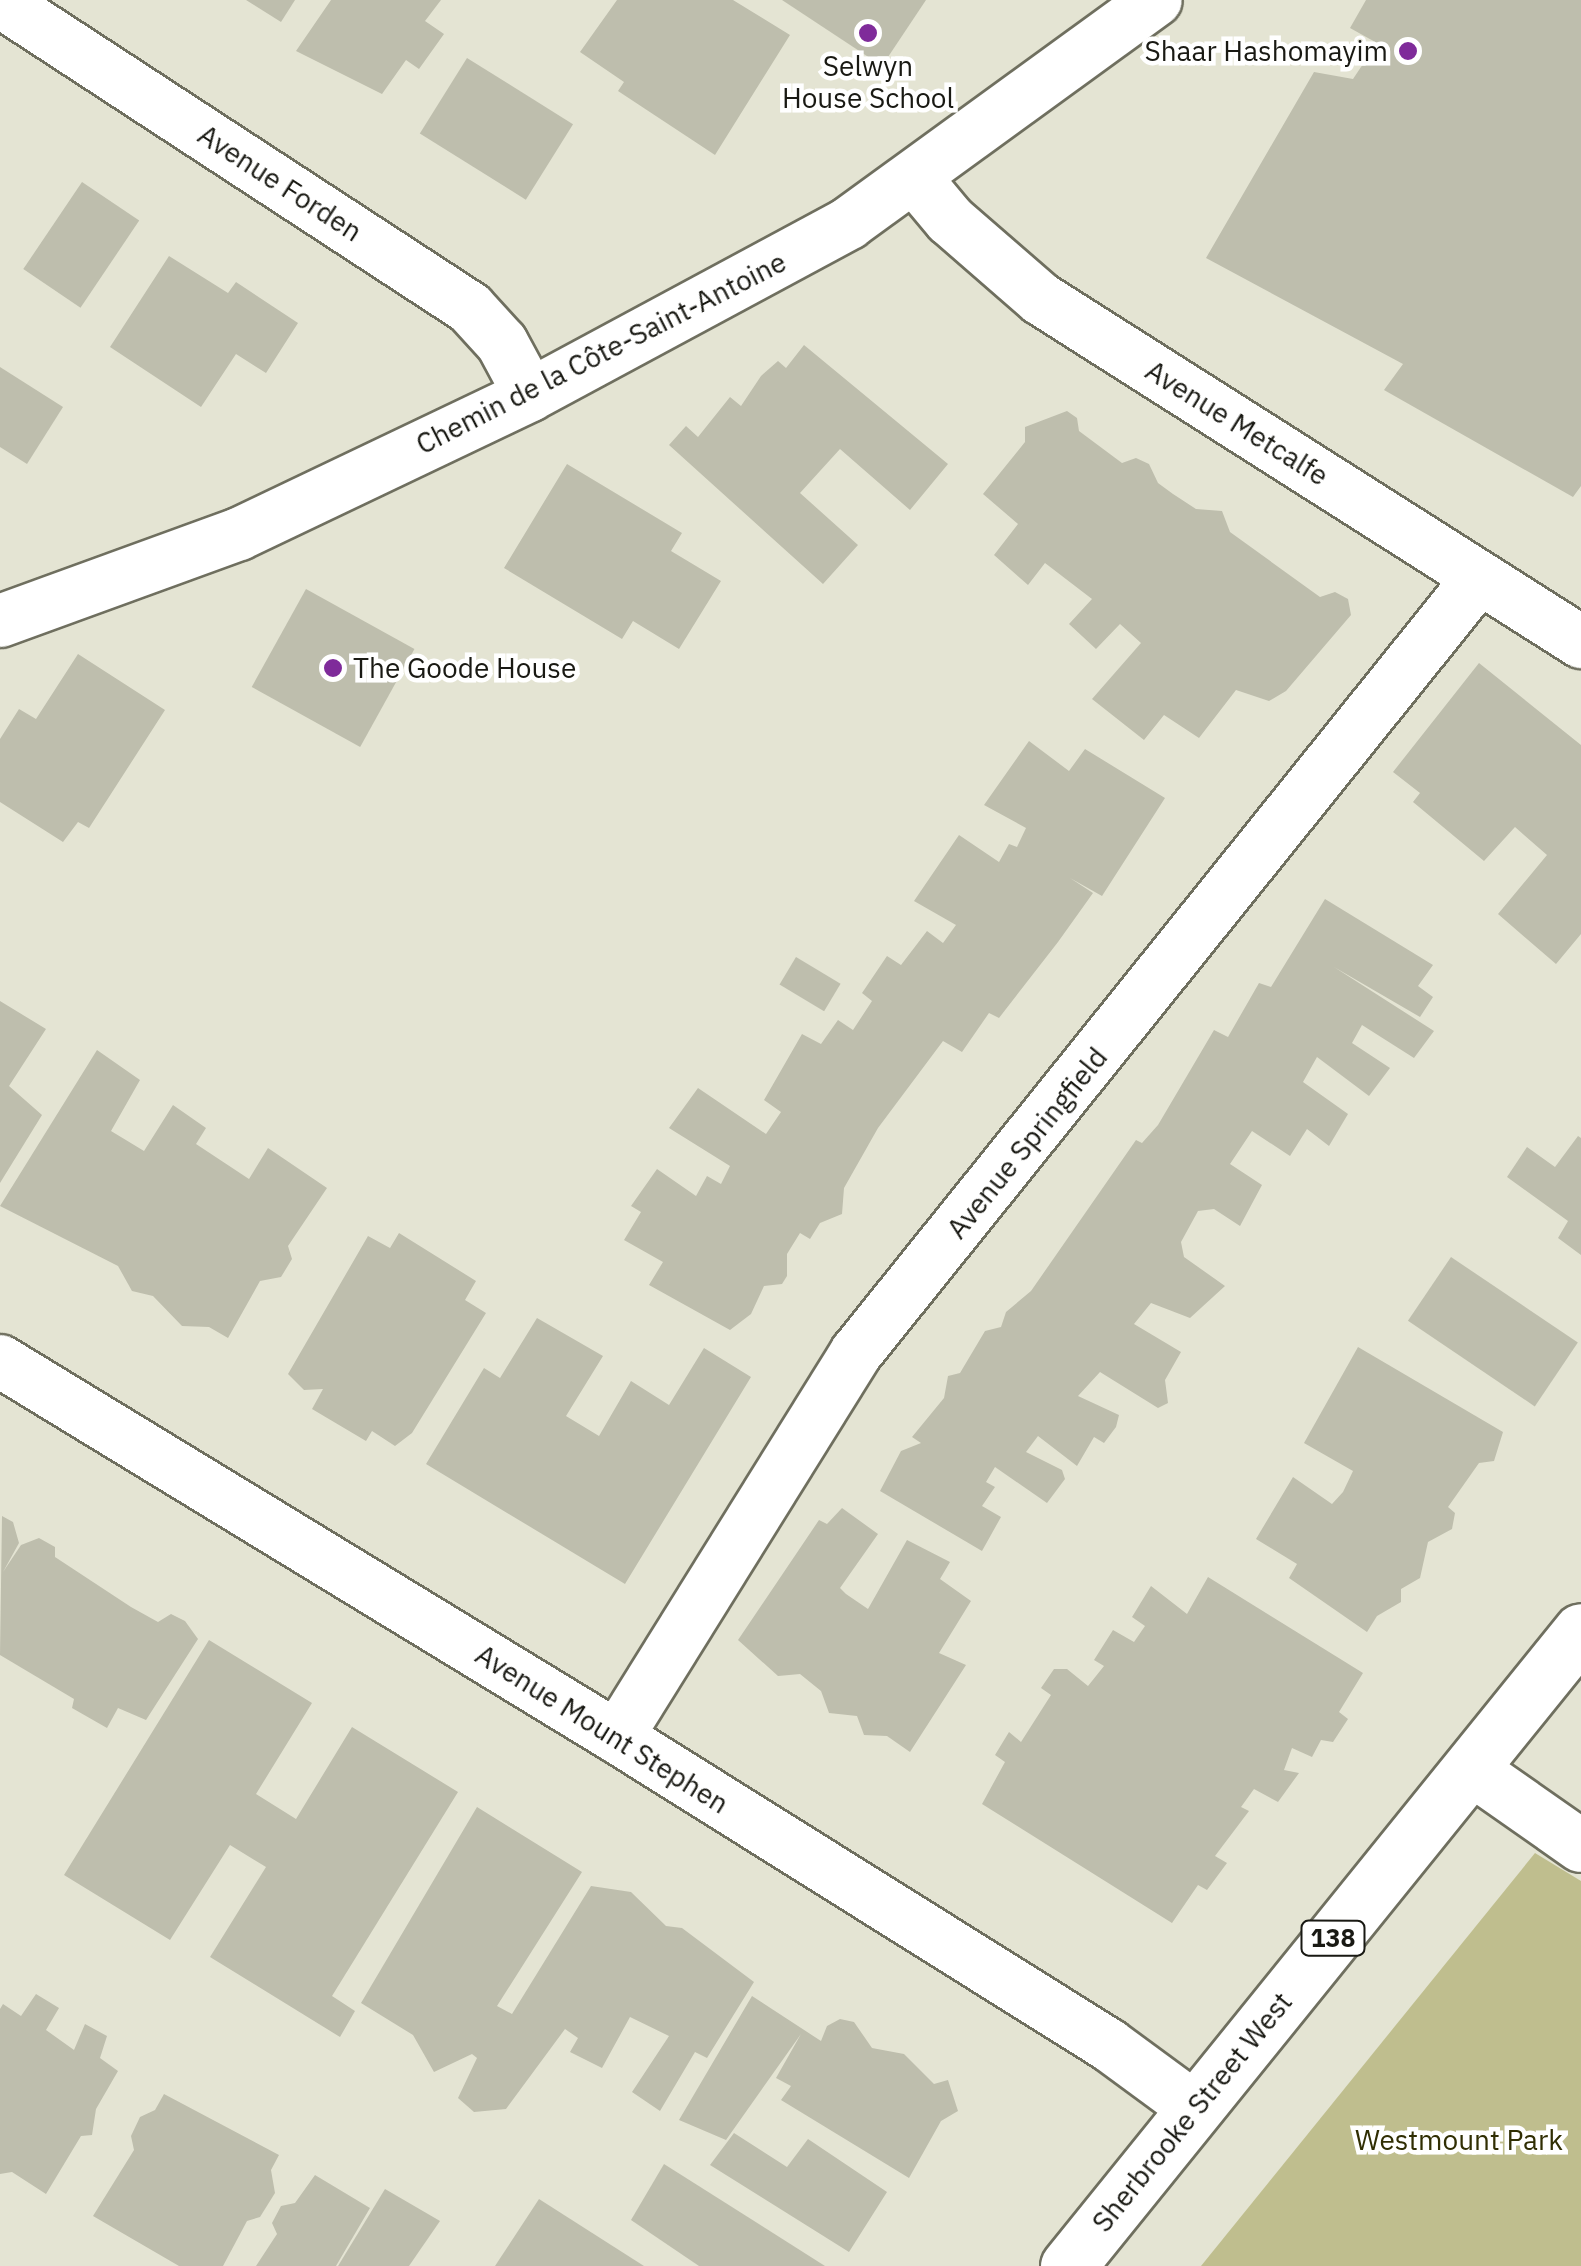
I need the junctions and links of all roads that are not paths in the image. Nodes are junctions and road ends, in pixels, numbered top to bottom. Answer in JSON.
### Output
{"nodes":[{"id":1,"x":1156,"y":0,"type":"edge"},
{"id":2,"x":0,"y":1,"type":"edge"},
{"id":3,"x":914,"y":178,"type":"junction"},
{"id":4,"x":530,"y":395,"type":"junction"},
{"id":5,"x":1480,"y":578,"type":"junction"},
{"id":6,"x":0,"y":621,"type":"edge"},
{"id":7,"x":1581,"y":642,"type":"edge"},
{"id":8,"x":0,"y":1361,"type":"edge"},
{"id":9,"x":1581,"y":1632,"type":"edge"},
{"id":10,"x":617,"y":1737,"type":"junction"},
{"id":11,"x":1471,"y":1769,"type":"junction"},
{"id":12,"x":1581,"y":1846,"type":"edge"},
{"id":13,"x":1196,"y":2108,"type":"junction"},
{"id":14,"x":1068,"y":2266,"type":"edge"}],
"edges":[{"from":1,"to":3,"type":"street","name":"Chemin de la Côte-Saint-Antoine"},
{"from":2,"to":4,"type":"street","name":"Avenue Forden"},
{"from":3,"to":4,"type":"street","name":"Chemin de la Côte-Saint-Antoine"},
{"from":3,"to":5,"type":"street","name":"Avenue Metcalfe"},
{"from":4,"to":6,"type":"street","name":"Chemin de la Côte-Saint-Antoine"},
{"from":5,"to":7,"type":"street","name":"Avenue Metcalfe"},
{"from":5,"to":10,"type":"street","name":"Avenue Springfield"},
{"from":8,"to":10,"type":"street","name":"Avenue Mount Stephen"},
{"from":9,"to":11,"type":"main road","name":"Sherbrooke Street West","number":"138"},
{"from":10,"to":13,"type":"street","name":"Avenue Mount Stephen"},
{"from":11,"to":12,"type":"street"},
{"from":11,"to":13,"type":"main road","name":"Sherbrooke Street West","number":"138"},
{"from":13,"to":14,"type":"main road","name":"Sherbrooke Street West","number":"138"}]}
